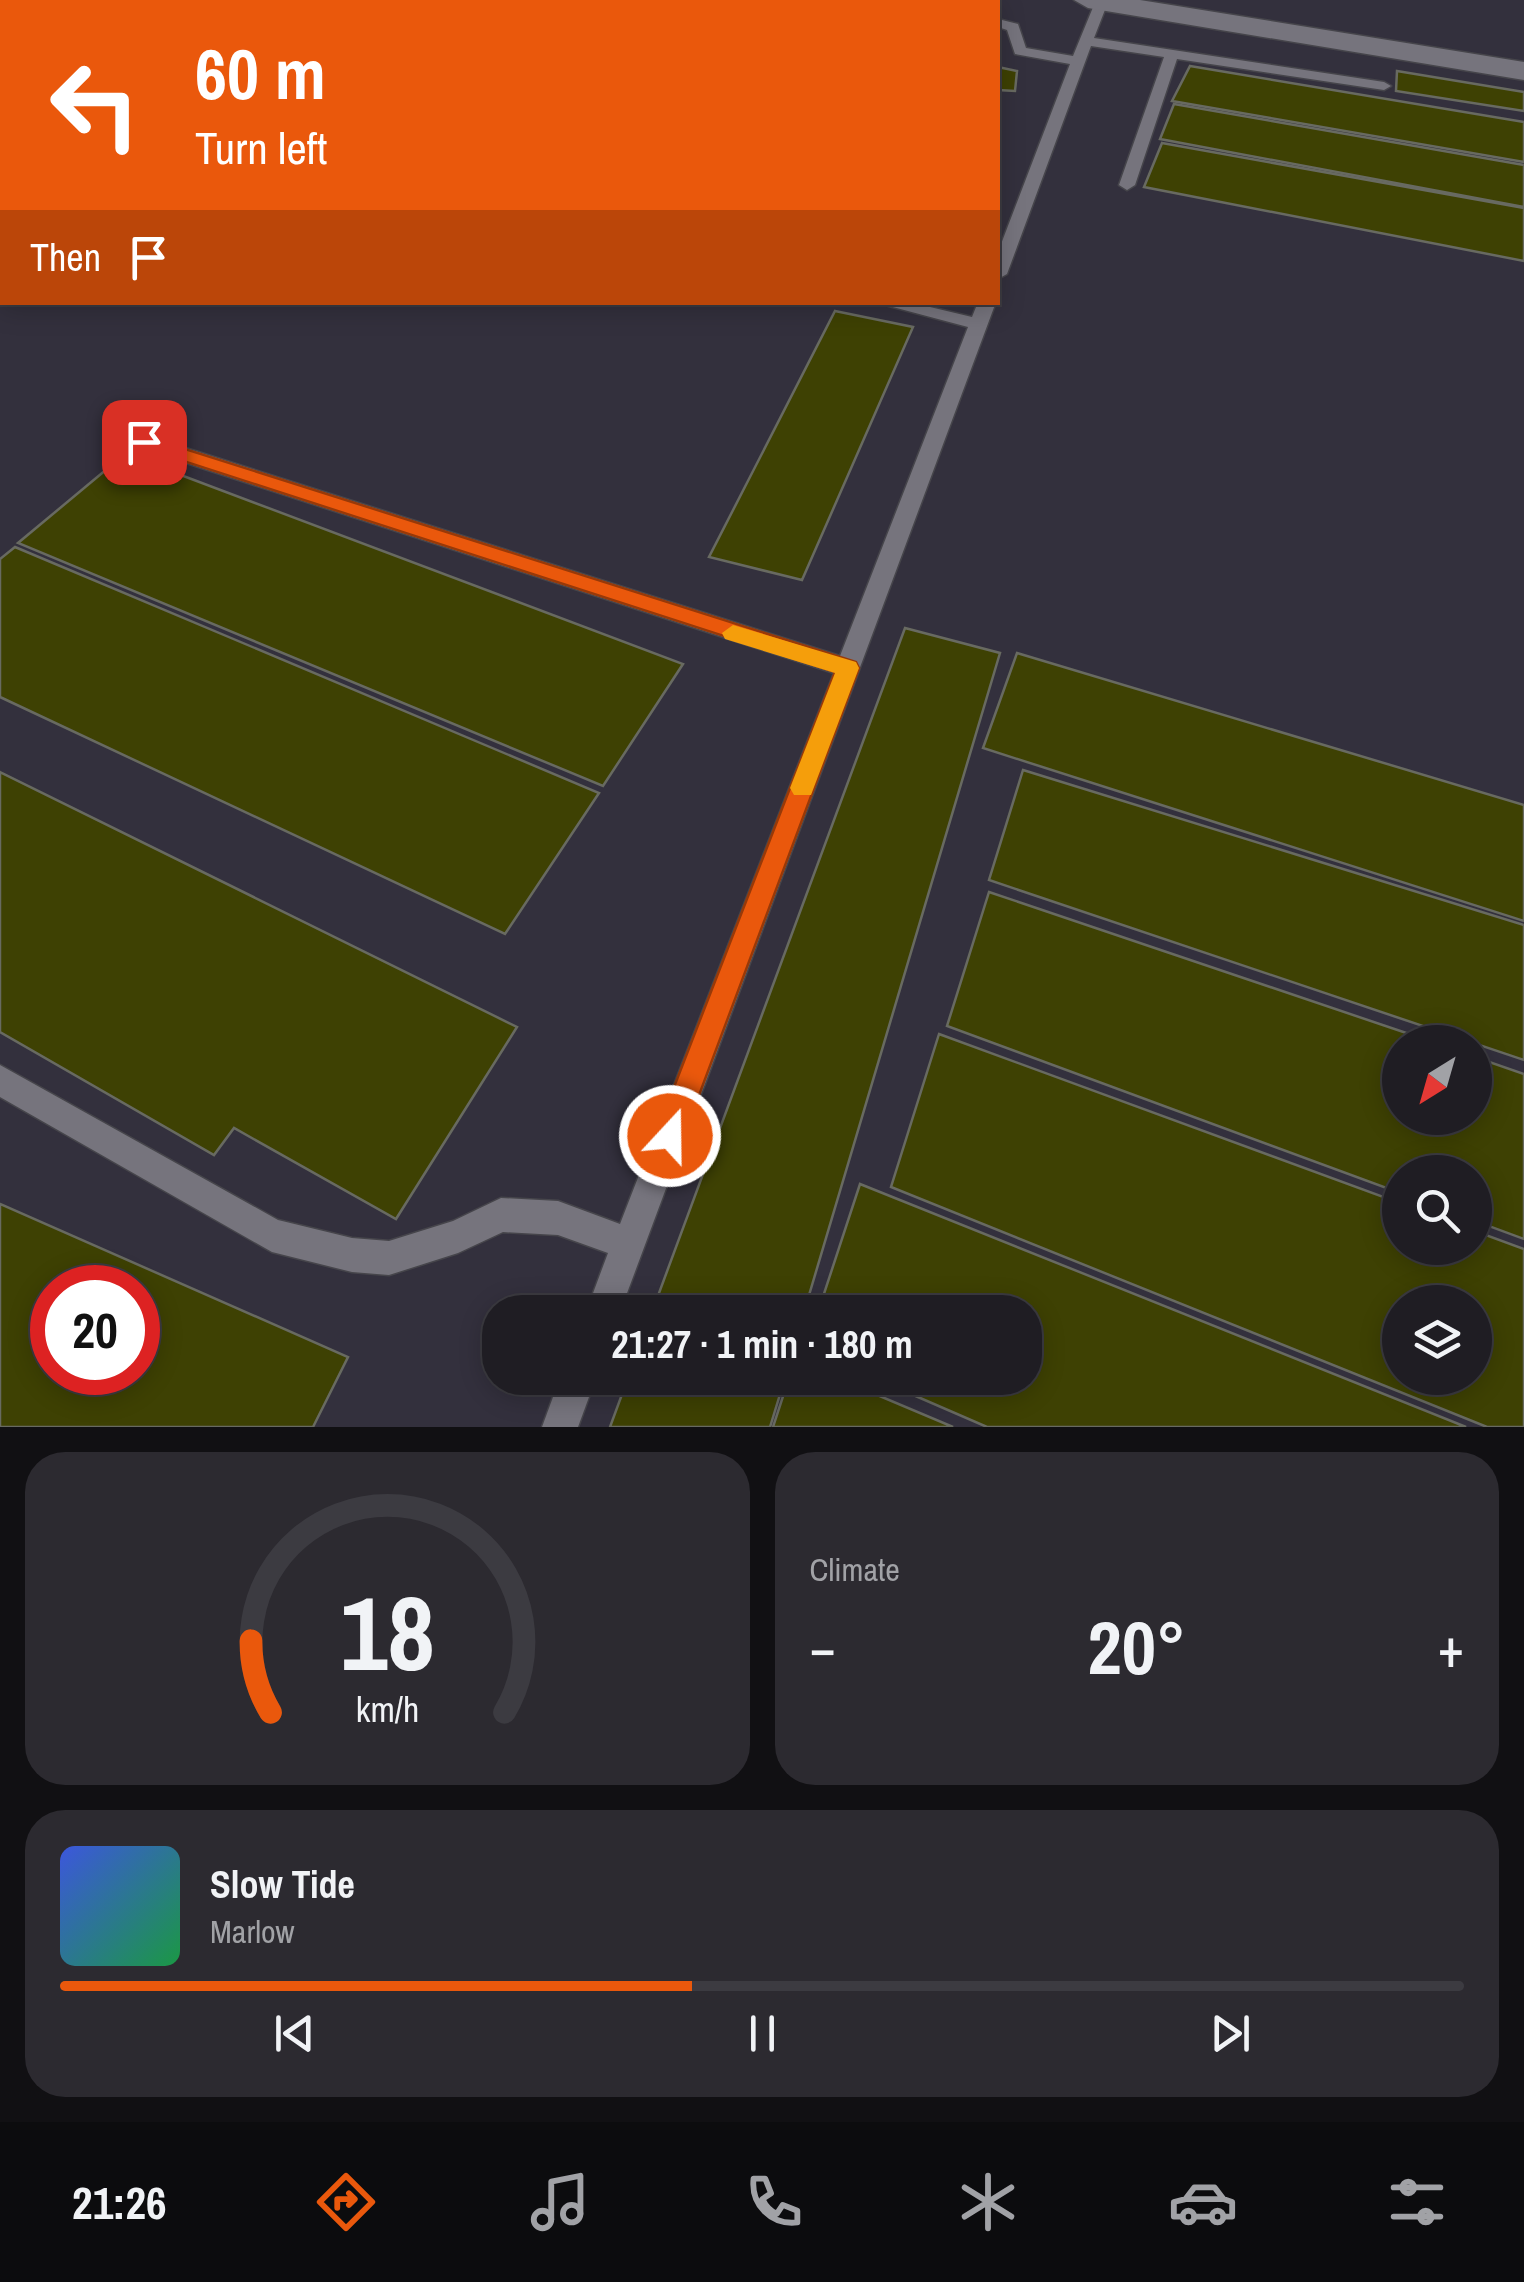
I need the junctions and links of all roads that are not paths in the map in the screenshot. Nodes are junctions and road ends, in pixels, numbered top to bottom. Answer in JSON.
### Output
{"nodes":[{"id":1,"x":1094,"y":1,"type":"edge"},
{"id":2,"x":1000,"y":24,"type":"edge"},
{"id":3,"x":1086,"y":42,"type":"junction"},
{"id":4,"x":1172,"y":54,"type":"junction"},
{"id":5,"x":1078,"y":61,"type":"junction"},
{"id":6,"x":1524,"y":71,"type":"edge"},
{"id":7,"x":1384,"y":86,"type":"dead end"},
{"id":8,"x":1127,"y":185,"type":"dead end"},
{"id":9,"x":1000,"y":269,"type":"edge"},
{"id":10,"x":910,"y":305,"type":"edge"},
{"id":11,"x":983,"y":313,"type":"edge"},
{"id":12,"x":144,"y":442,"type":"dead end"},
{"id":13,"x":848,"y":668,"type":"junction"},
{"id":14,"x":0,"y":1080,"type":"edge"},
{"id":15,"x":629,"y":1244,"type":"junction"},
{"id":16,"x":610,"y":1295,"type":"edge"},
{"id":17,"x":572,"y":1395,"type":"edge"},
{"id":18,"x":560,"y":1427,"type":"edge"}],
"edges":[{"from":1,"to":3,"type":"lane"},
{"from":1,"to":6,"type":"street"},
{"from":2,"to":5,"type":"lane"},
{"from":3,"to":4,"type":"lane"},
{"from":3,"to":5,"type":"lane"},
{"from":4,"to":7,"type":"lane"},
{"from":4,"to":8,"type":"lane"},
{"from":5,"to":9,"type":"lane"},
{"from":10,"to":11,"type":"lane"},
{"from":11,"to":13,"type":"lane"},
{"from":12,"to":13,"type":"lane"},
{"from":13,"to":15,"type":"lane"},
{"from":14,"to":15,"type":"lane"},
{"from":15,"to":16,"type":"lane"},
{"from":17,"to":18,"type":"lane"}]}
